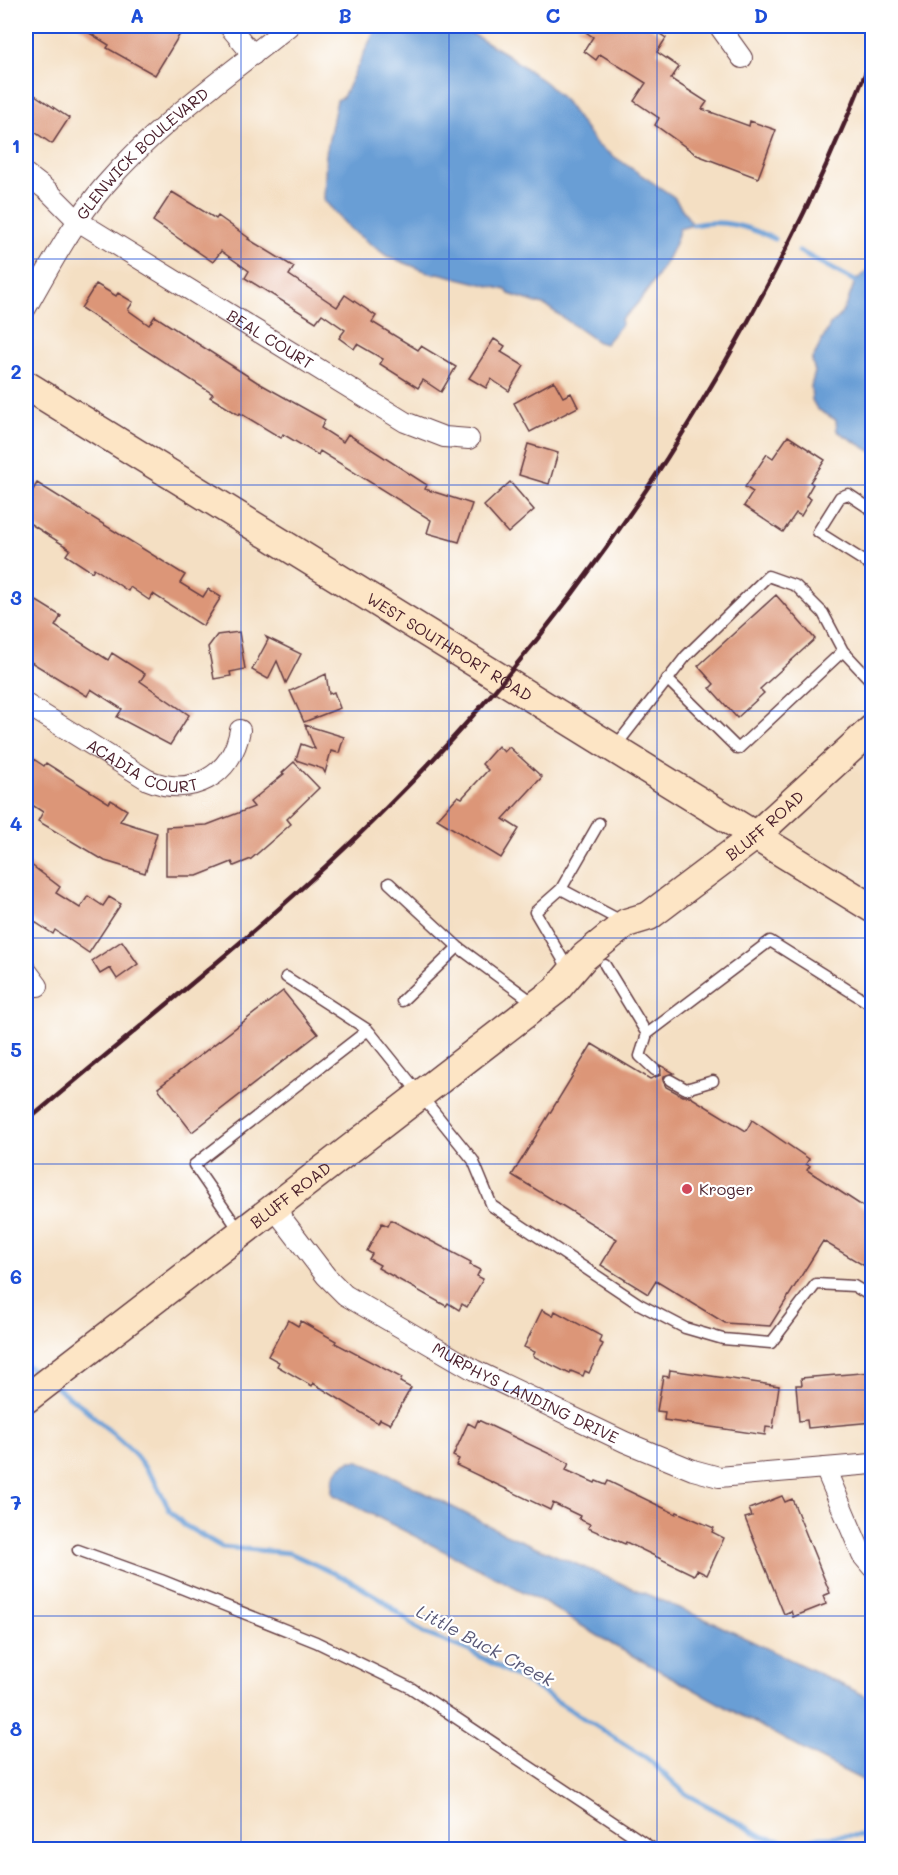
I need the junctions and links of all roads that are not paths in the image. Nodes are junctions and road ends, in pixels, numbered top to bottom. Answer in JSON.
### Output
{"nodes":[{"id":1,"x":229,"y":26,"type":"edge"},
{"id":2,"x":289,"y":26,"type":"edge"},
{"id":3,"x":719,"y":26,"type":"edge"},
{"id":4,"x":253,"y":55,"type":"junction"},
{"id":5,"x":742,"y":58,"type":"dead end"},
{"id":6,"x":26,"y":174,"type":"edge"},
{"id":7,"x":78,"y":220,"type":"junction"},
{"id":8,"x":26,"y":308,"type":"edge"},
{"id":9,"x":26,"y":385,"type":"edge"},
{"id":10,"x":469,"y":439,"type":"dead end"},
{"id":11,"x":873,"y":510,"type":"edge"},
{"id":12,"x":873,"y":566,"type":"edge"},
{"id":13,"x":843,"y":651,"type":"junction"},
{"id":14,"x":668,"y":679,"type":"junction"},
{"id":15,"x":873,"y":682,"type":"edge"},
{"id":16,"x":26,"y":704,"type":"edge"},
{"id":17,"x":873,"y":729,"type":"edge"},
{"id":18,"x":240,"y":730,"type":"dead end"},
{"id":19,"x":614,"y":749,"type":"junction"},
{"id":20,"x":599,"y":823,"type":"dead end"},
{"id":21,"x":755,"y":836,"type":"junction"},
{"id":22,"x":389,"y":883,"type":"dead end"},
{"id":23,"x":561,"y":889,"type":"junction"},
{"id":24,"x":873,"y":908,"type":"edge"},
{"id":25,"x":638,"y":920,"type":"junction"},
{"id":26,"x":458,"y":947,"type":"junction"},
{"id":27,"x":605,"y":965,"type":"junction"},
{"id":28,"x":26,"y":970,"type":"edge"},
{"id":29,"x":286,"y":977,"type":"dead end"},
{"id":30,"x":38,"y":986,"type":"dead end"},
{"id":31,"x":554,"y":990,"type":"junction"},
{"id":32,"x":402,"y":1001,"type":"dead end"},
{"id":33,"x":873,"y":1005,"type":"edge"},
{"id":34,"x":368,"y":1030,"type":"junction"},
{"id":35,"x":647,"y":1034,"type":"junction"},
{"id":36,"x":655,"y":1070,"type":"dead end"},
{"id":37,"x":670,"y":1080,"type":"dead end"},
{"id":38,"x":713,"y":1081,"type":"dead end"},
{"id":39,"x":421,"y":1095,"type":"junction"},
{"id":40,"x":274,"y":1208,"type":"junction"},
{"id":41,"x":241,"y":1233,"type":"junction"},
{"id":42,"x":873,"y":1297,"type":"edge"},
{"id":43,"x":26,"y":1399,"type":"edge"},
{"id":44,"x":873,"y":1464,"type":"edge"},
{"id":45,"x":825,"y":1468,"type":"junction"},
{"id":46,"x":78,"y":1550,"type":"dead end"},
{"id":47,"x":873,"y":1567,"type":"edge"},
{"id":48,"x":655,"y":1850,"type":"edge"}],
"edges":[{"from":1,"to":4,"type":"street"},
{"from":2,"to":4,"type":"street","name":"GLENWICK BOULEVARD"},
{"from":3,"to":5,"type":"street"},
{"from":4,"to":7,"type":"street","name":"GLENWICK BOULEVARD"},
{"from":6,"to":7,"type":"street","name":"BEAL COURT"},
{"from":7,"to":8,"type":"street","name":"GLENWICK BOULEVARD"},
{"from":7,"to":10,"type":"street","name":"BEAL COURT"},
{"from":9,"to":19,"type":"main road","name":"WEST SOUTHPORT ROAD"},
{"from":11,"to":12,"type":"lane"},
{"from":13,"to":14,"type":"lane"},
{"from":13,"to":14,"type":"lane"},
{"from":13,"to":15,"type":"lane"},
{"from":14,"to":19,"type":"lane"},
{"from":16,"to":18,"type":"street","name":"ACADIA COURT"},
{"from":17,"to":21,"type":"main road","name":"BLUFF ROAD"},
{"from":19,"to":21,"type":"main road","name":"WEST SOUTHPORT ROAD"},
{"from":20,"to":23,"type":"lane"},
{"from":21,"to":24,"type":"main road","name":"WEST SOUTHPORT ROAD"},
{"from":21,"to":25,"type":"main road","name":"BLUFF ROAD"},
{"from":22,"to":26,"type":"lane"},
{"from":23,"to":25,"type":"lane"},
{"from":23,"to":31,"type":"lane"},
{"from":25,"to":27,"type":"main road","name":"BLUFF ROAD"},
{"from":25,"to":31,"type":"main road","name":"BLUFF ROAD"},
{"from":26,"to":31,"type":"lane"},
{"from":26,"to":32,"type":"lane"},
{"from":27,"to":31,"type":"main road","name":"BLUFF ROAD"},
{"from":27,"to":35,"type":"lane"},
{"from":28,"to":30,"type":"street"},
{"from":29,"to":34,"type":"lane"},
{"from":31,"to":39,"type":"main road","name":"BLUFF ROAD"},
{"from":33,"to":35,"type":"lane"},
{"from":34,"to":39,"type":"lane"},
{"from":34,"to":41,"type":"lane"},
{"from":35,"to":36,"type":"lane"},
{"from":37,"to":38,"type":"lane"},
{"from":39,"to":40,"type":"main road","name":"BLUFF ROAD"},
{"from":39,"to":42,"type":"lane"},
{"from":40,"to":41,"type":"main road","name":"BLUFF ROAD"},
{"from":40,"to":45,"type":"street","name":"MURPHYS LANDING DRIVE"},
{"from":41,"to":43,"type":"main road","name":"BLUFF ROAD"},
{"from":44,"to":45,"type":"street","name":"MURPHYS LANDING DRIVE"},
{"from":45,"to":47,"type":"street"},
{"from":46,"to":48,"type":"lane"}]}
